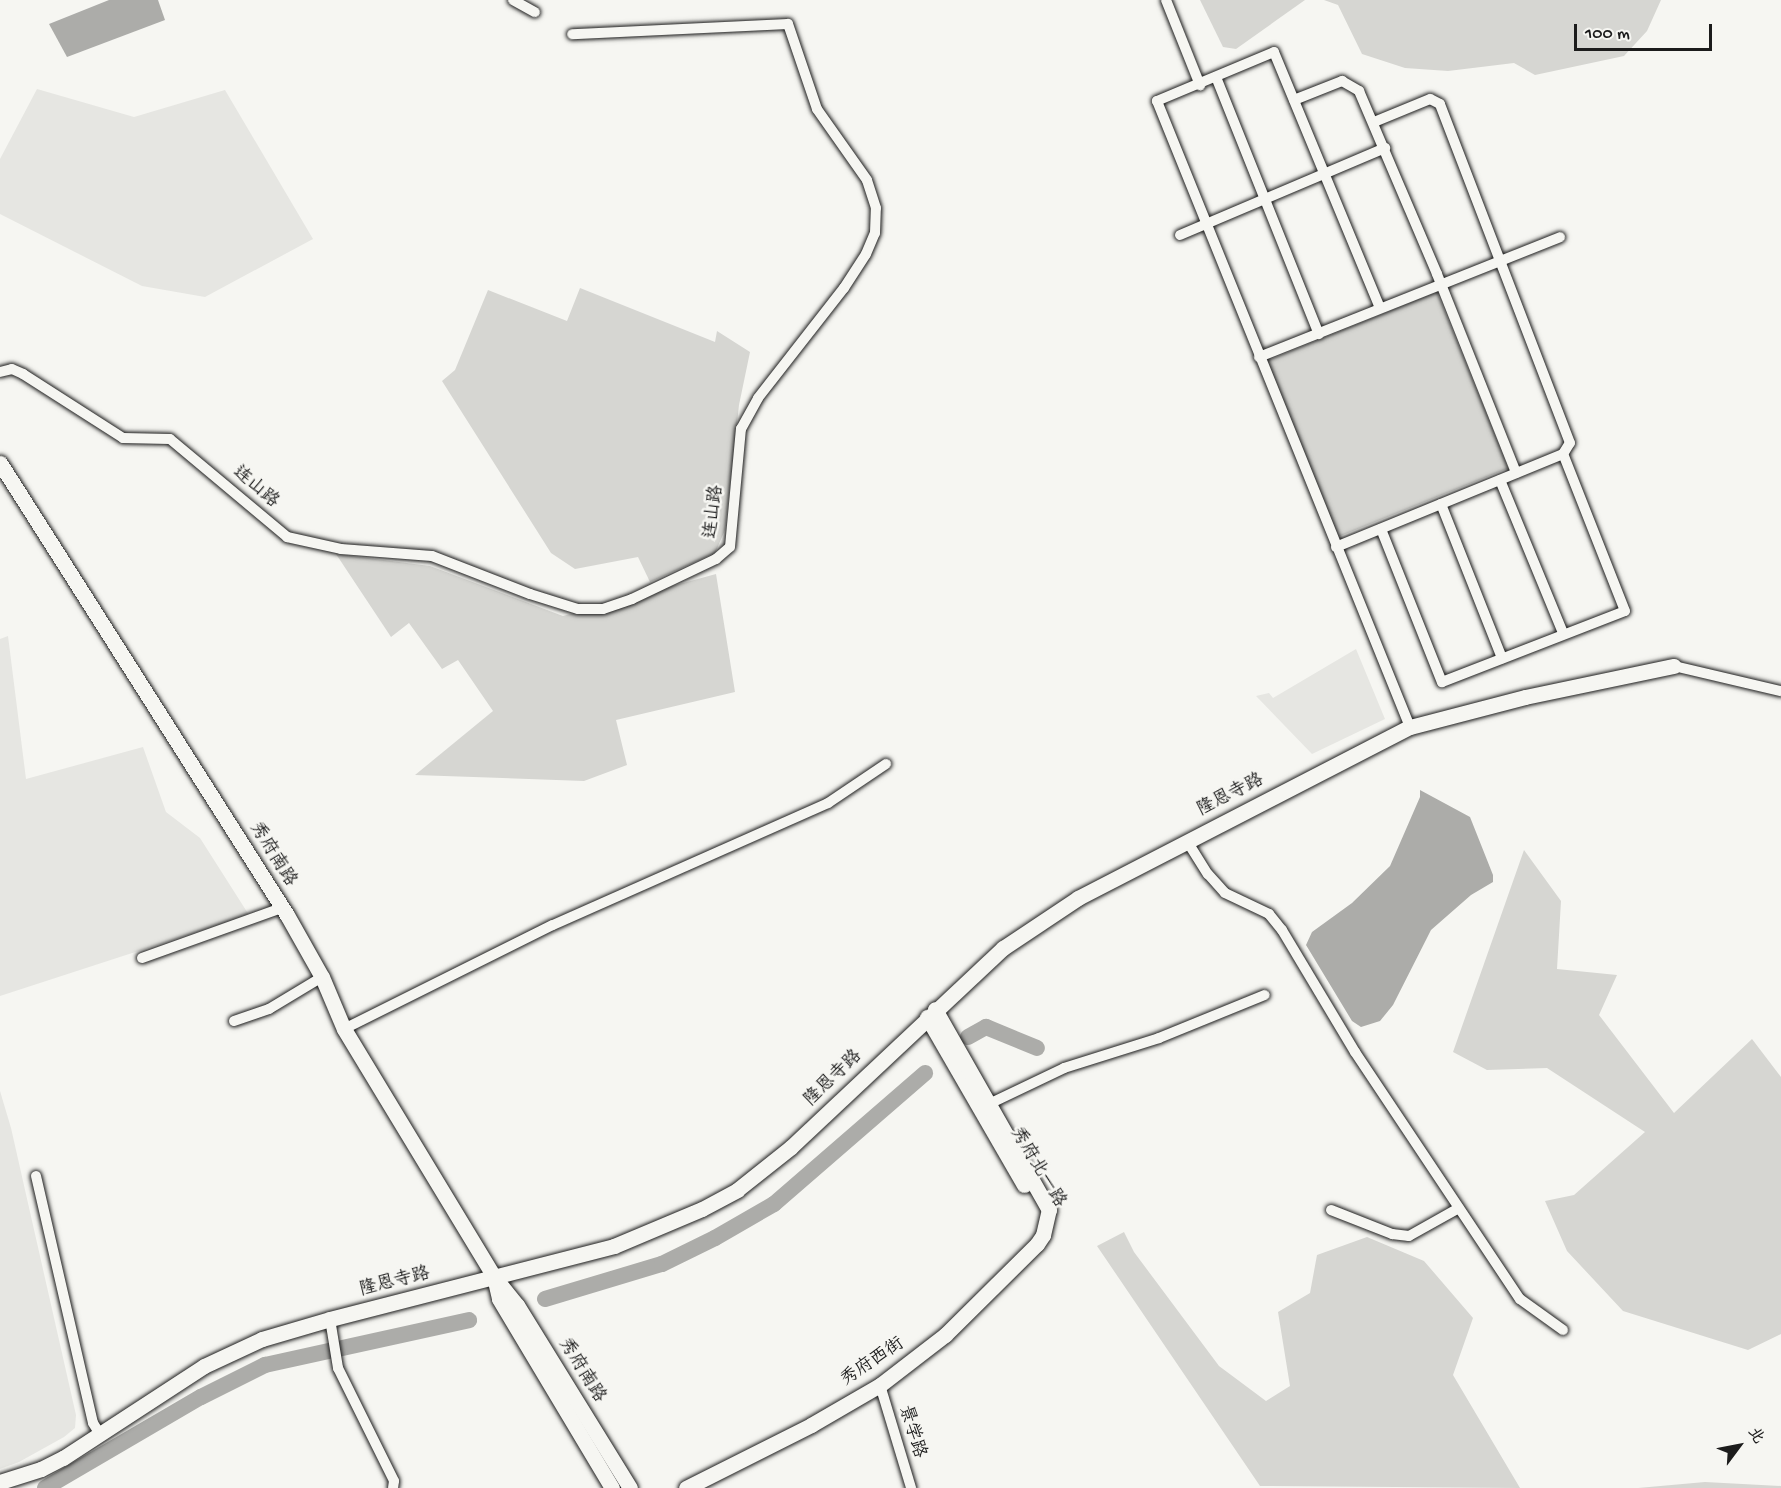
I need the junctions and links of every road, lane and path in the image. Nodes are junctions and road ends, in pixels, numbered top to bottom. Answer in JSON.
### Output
{"nodes":[{"id":1,"x":513,"y":0,"type":"edge"},
{"id":2,"x":1166,"y":0,"type":"edge"},
{"id":3,"x":535,"y":12,"type":"dead end"},
{"id":4,"x":572,"y":34,"type":"dead end"},
{"id":5,"x":1216,"y":77,"type":"junction"},
{"id":6,"x":1200,"y":85,"type":"junction"},
{"id":7,"x":1293,"y":100,"type":"junction"},
{"id":8,"x":1374,"y":122,"type":"junction"},
{"id":9,"x":1384,"y":148,"type":"junction"},
{"id":10,"x":1323,"y":174,"type":"junction"},
{"id":11,"x":1264,"y":198,"type":"junction"},
{"id":12,"x":1206,"y":222,"type":"junction"},
{"id":13,"x":1180,"y":235,"type":"dead end"},
{"id":14,"x":1560,"y":237,"type":"dead end"},
{"id":15,"x":1501,"y":260,"type":"junction"},
{"id":16,"x":1441,"y":284,"type":"junction"},
{"id":17,"x":1380,"y":308,"type":"junction"},
{"id":18,"x":1319,"y":334,"type":"junction"},
{"id":19,"x":1259,"y":357,"type":"junction"},
{"id":20,"x":0,"y":372,"type":"edge"},
{"id":21,"x":1563,"y":454,"type":"junction"},
{"id":22,"x":0,"y":463,"type":"edge"},
{"id":23,"x":1516,"y":473,"type":"junction"},
{"id":24,"x":1500,"y":480,"type":"junction"},
{"id":25,"x":1441,"y":504,"type":"junction"},
{"id":26,"x":1381,"y":529,"type":"junction"},
{"id":27,"x":1336,"y":547,"type":"junction"},
{"id":28,"x":1563,"y":633,"type":"junction"},
{"id":29,"x":1502,"y":658,"type":"junction"},
{"id":30,"x":1674,"y":666,"type":"joint"},
{"id":31,"x":1781,"y":691,"type":"edge"},
{"id":32,"x":1410,"y":727,"type":"junction"},
{"id":33,"x":886,"y":764,"type":"dead end"},
{"id":34,"x":1186,"y":841,"type":"junction"},
{"id":35,"x":282,"y":908,"type":"junction"},
{"id":36,"x":142,"y":958,"type":"dead end"},
{"id":37,"x":322,"y":977,"type":"junction"},
{"id":38,"x":1265,"y":995,"type":"dead end"},
{"id":39,"x":931,"y":1013,"type":"junction"},
{"id":40,"x":234,"y":1021,"type":"dead end"},
{"id":41,"x":344,"y":1029,"type":"junction"},
{"id":42,"x":990,"y":1104,"type":"junction"},
{"id":43,"x":36,"y":1176,"type":"dead end"},
{"id":44,"x":1459,"y":1208,"type":"junction"},
{"id":45,"x":1330,"y":1210,"type":"dead end"},
{"id":46,"x":1046,"y":1225,"type":"junction"},
{"id":47,"x":495,"y":1278,"type":"junction"},
{"id":48,"x":331,"y":1323,"type":"junction"},
{"id":49,"x":1563,"y":1330,"type":"dead end"},
{"id":50,"x":880,"y":1385,"type":"junction"},
{"id":51,"x":100,"y":1434,"type":"junction"},
{"id":52,"x":0,"y":1482,"type":"edge"},
{"id":53,"x":393,"y":1488,"type":"edge"},
{"id":54,"x":612,"y":1488,"type":"edge"},
{"id":55,"x":630,"y":1488,"type":"edge"},
{"id":56,"x":686,"y":1488,"type":"edge"},
{"id":57,"x":910,"y":1488,"type":"edge"}],
"edges":[{"from":1,"to":3,"type":"street"},
{"from":2,"to":6,"type":"street"},
{"from":4,"to":20,"type":"street","name":"连山路"},
{"from":5,"to":6,"type":"street"},
{"from":5,"to":7,"type":"street"},
{"from":5,"to":11,"type":"street"},
{"from":6,"to":12,"type":"street"},
{"from":7,"to":8,"type":"street"},
{"from":7,"to":10,"type":"street"},
{"from":8,"to":9,"type":"street"},
{"from":8,"to":15,"type":"street"},
{"from":9,"to":10,"type":"street"},
{"from":9,"to":16,"type":"street"},
{"from":10,"to":11,"type":"street"},
{"from":10,"to":17,"type":"street"},
{"from":11,"to":12,"type":"street"},
{"from":11,"to":18,"type":"street"},
{"from":12,"to":13,"type":"street"},
{"from":12,"to":19,"type":"street"},
{"from":14,"to":15,"type":"street"},
{"from":15,"to":16,"type":"street"},
{"from":15,"to":21,"type":"street"},
{"from":16,"to":17,"type":"street"},
{"from":16,"to":23,"type":"street"},
{"from":17,"to":18,"type":"street"},
{"from":18,"to":19,"type":"street"},
{"from":19,"to":27,"type":"street"},
{"from":21,"to":23,"type":"street"},
{"from":21,"to":28,"type":"street"},
{"from":22,"to":35,"type":"street","name":"秀府南路"},
{"from":23,"to":24,"type":"street"},
{"from":24,"to":25,"type":"street"},
{"from":24,"to":28,"type":"street"},
{"from":25,"to":26,"type":"street"},
{"from":25,"to":29,"type":"street"},
{"from":26,"to":27,"type":"street"},
{"from":26,"to":29,"type":"street"},
{"from":27,"to":32,"type":"street"},
{"from":28,"to":29,"type":"street"},
{"from":30,"to":31,"type":"street"},
{"from":30,"to":32,"type":"street","name":"隆恩寺路"},
{"from":32,"to":34,"type":"street","name":"隆恩寺路"},
{"from":33,"to":41,"type":"street"},
{"from":34,"to":39,"type":"street","name":"隆恩寺路"},
{"from":34,"to":44,"type":"street"},
{"from":35,"to":36,"type":"street"},
{"from":35,"to":37,"type":"street","name":"秀府南路"},
{"from":37,"to":40,"type":"street"},
{"from":37,"to":41,"type":"street","name":"秀府南路"},
{"from":38,"to":42,"type":"street"},
{"from":39,"to":42,"type":"street","name":"秀府北一路"},
{"from":39,"to":46,"type":"street","name":"秀府北一路"},
{"from":39,"to":47,"type":"street","name":"隆恩寺路"},
{"from":41,"to":47,"type":"street","name":"秀府南路"},
{"from":42,"to":46,"type":"street","name":"秀府北一路"},
{"from":43,"to":51,"type":"street"},
{"from":44,"to":45,"type":"street"},
{"from":44,"to":49,"type":"street"},
{"from":46,"to":50,"type":"street","name":"秀府西街"},
{"from":47,"to":48,"type":"street","name":"隆恩寺路"},
{"from":47,"to":54,"type":"street","name":"秀府南路"},
{"from":47,"to":55,"type":"street","name":"秀府南路"},
{"from":48,"to":51,"type":"street","name":"隆恩寺路"},
{"from":48,"to":53,"type":"street"},
{"from":50,"to":56,"type":"street","name":"秀府西街"},
{"from":50,"to":57,"type":"street","name":"景学路"},
{"from":51,"to":52,"type":"street","name":"隆恩寺路"}]}
